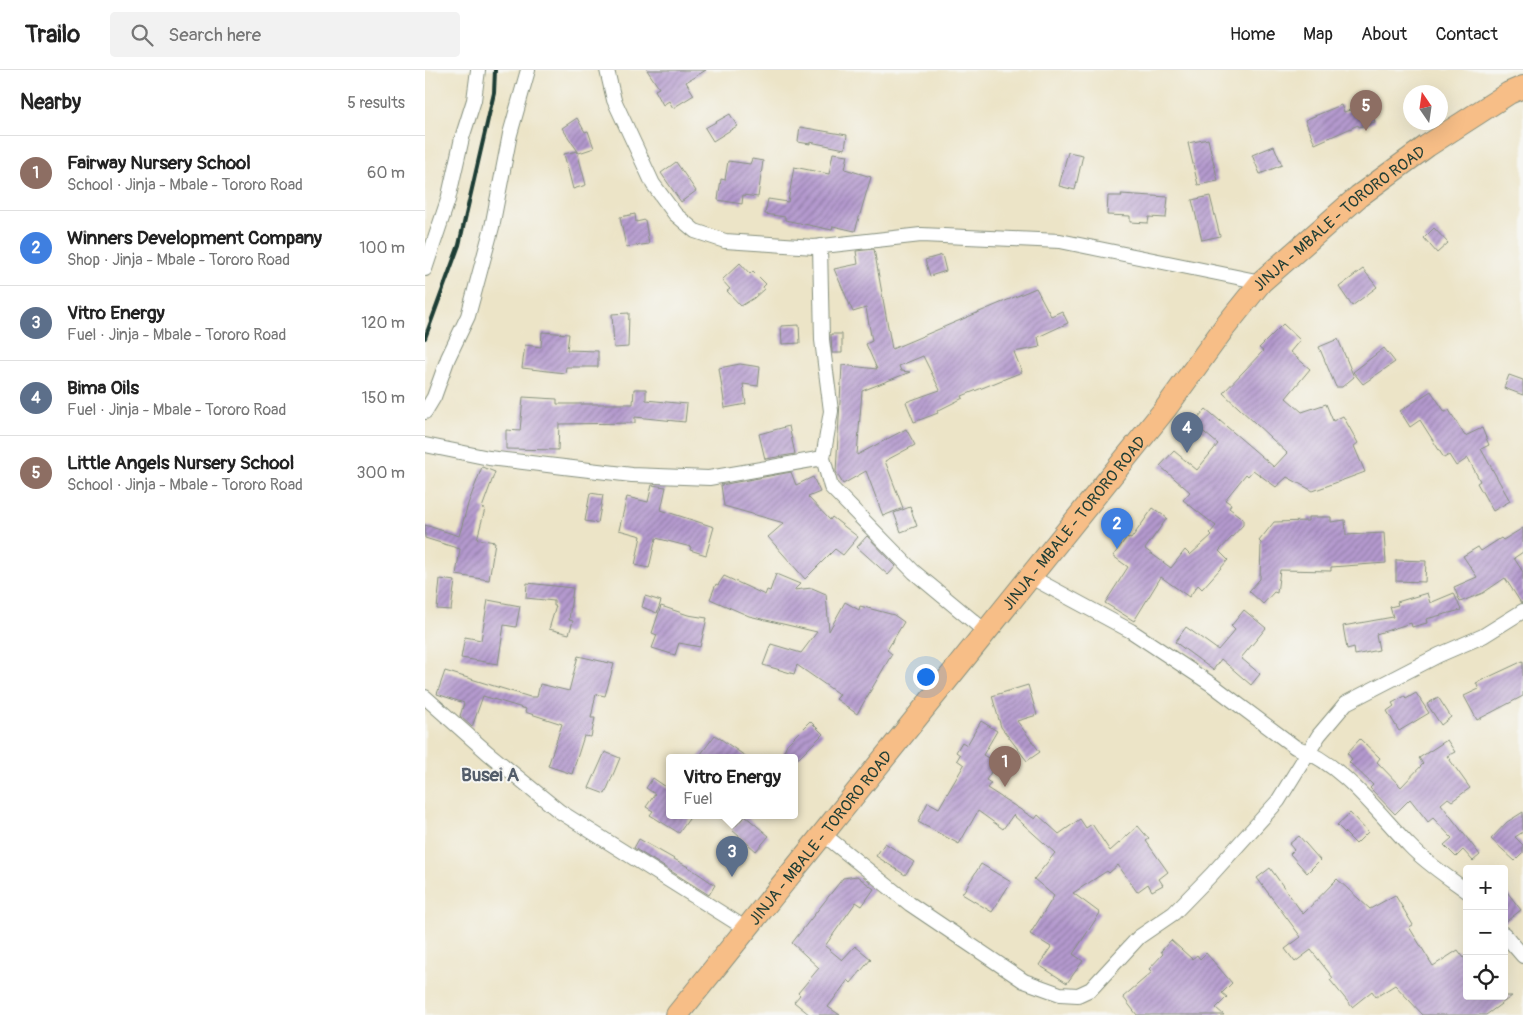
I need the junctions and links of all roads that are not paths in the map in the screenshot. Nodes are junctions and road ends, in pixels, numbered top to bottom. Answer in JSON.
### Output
{"nodes":[{"id":1,"x":478,"y":70,"type":"edge"},
{"id":2,"x":528,"y":70,"type":"edge"},
{"id":3,"x":607,"y":70,"type":"edge"},
{"id":4,"x":1523,"y":87,"type":"edge"},
{"id":5,"x":819,"y":246,"type":"junction"},
{"id":6,"x":425,"y":269,"type":"edge"},
{"id":7,"x":1261,"y":282,"type":"junction"},
{"id":8,"x":425,"y":412,"type":"edge"},
{"id":9,"x":425,"y":445,"type":"edge"},
{"id":10,"x":823,"y":458,"type":"junction"},
{"id":11,"x":1029,"y":576,"type":"junction"},
{"id":12,"x":1523,"y":611,"type":"edge"},
{"id":13,"x":985,"y":631,"type":"junction"},
{"id":14,"x":425,"y":697,"type":"edge"},
{"id":15,"x":1309,"y":752,"type":"junction"},
{"id":16,"x":823,"y":834,"type":"junction"},
{"id":17,"x":1463,"y":888,"type":"edge"},
{"id":18,"x":745,"y":928,"type":"junction"},
{"id":19,"x":1508,"y":939,"type":"edge"},
{"id":20,"x":1523,"y":956,"type":"edge"},
{"id":21,"x":686,"y":1012,"type":"edge"}],
"edges":[{"from":1,"to":6,"type":"street"},
{"from":2,"to":8,"type":"street"},
{"from":3,"to":5,"type":"street"},
{"from":4,"to":7,"type":"main road","name":"JINJA - MBALE - TORORO ROAD"},
{"from":5,"to":7,"type":"street"},
{"from":5,"to":10,"type":"street"},
{"from":7,"to":11,"type":"main road","name":"JINJA - MBALE - TORORO ROAD"},
{"from":9,"to":10,"type":"street"},
{"from":10,"to":13,"type":"street"},
{"from":11,"to":13,"type":"main road","name":"JINJA - MBALE - TORORO ROAD"},
{"from":11,"to":15,"type":"street"},
{"from":12,"to":15,"type":"street"},
{"from":13,"to":16,"type":"main road","name":"JINJA - MBALE - TORORO ROAD"},
{"from":14,"to":18,"type":"street"},
{"from":15,"to":16,"type":"street"},
{"from":15,"to":17,"type":"street"},
{"from":16,"to":18,"type":"main road","name":"JINJA - MBALE - TORORO ROAD"},
{"from":18,"to":21,"type":"main road","name":"JINJA - MBALE - TORORO ROAD"},
{"from":19,"to":20,"type":"street"}]}
